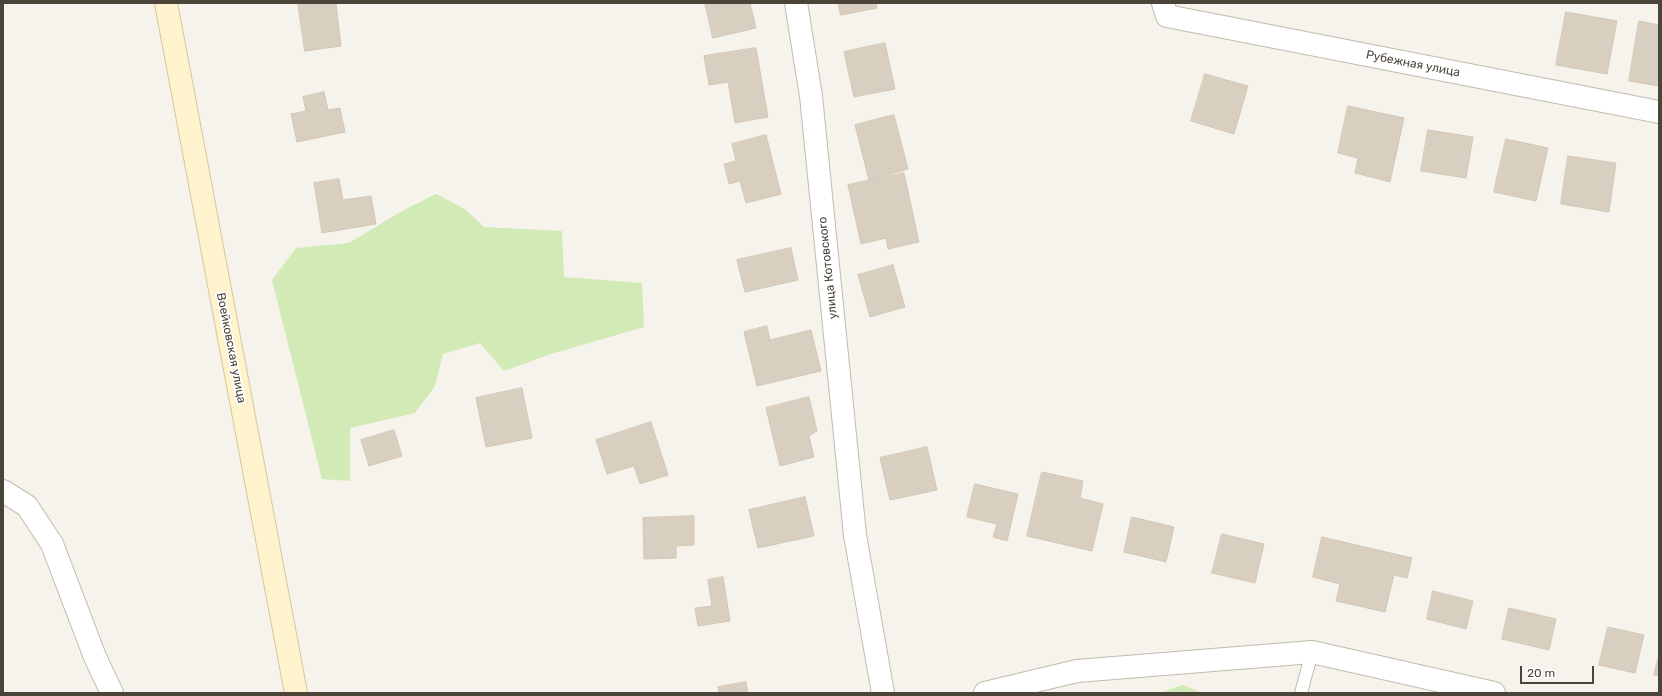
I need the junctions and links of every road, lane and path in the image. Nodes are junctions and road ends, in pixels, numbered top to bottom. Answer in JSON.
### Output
{"nodes":[{"id":1,"x":166,"y":3,"type":"edge"},
{"id":2,"x":796,"y":3,"type":"edge"},
{"id":3,"x":1165,"y":10,"type":"edge"},
{"id":4,"x":1659,"y":112,"type":"edge"},
{"id":5,"x":3,"y":491,"type":"edge"},
{"id":6,"x":1312,"y":652,"type":"junction"},
{"id":7,"x":112,"y":693,"type":"edge"},
{"id":8,"x":296,"y":693,"type":"edge"},
{"id":9,"x":883,"y":693,"type":"edge"},
{"id":10,"x":985,"y":693,"type":"edge"},
{"id":11,"x":1301,"y":693,"type":"edge"},
{"id":12,"x":1494,"y":693,"type":"edge"}],
"edges":[{"from":1,"to":8,"type":"main road","name":"Воейковская улица"},
{"from":2,"to":9,"type":"street","name":"улица Котовского"},
{"from":3,"to":4,"type":"street","name":"Рубежная улица"},
{"from":5,"to":7,"type":"street"},
{"from":6,"to":10,"type":"street"},
{"from":6,"to":11,"type":"lane"},
{"from":6,"to":12,"type":"street"}]}
